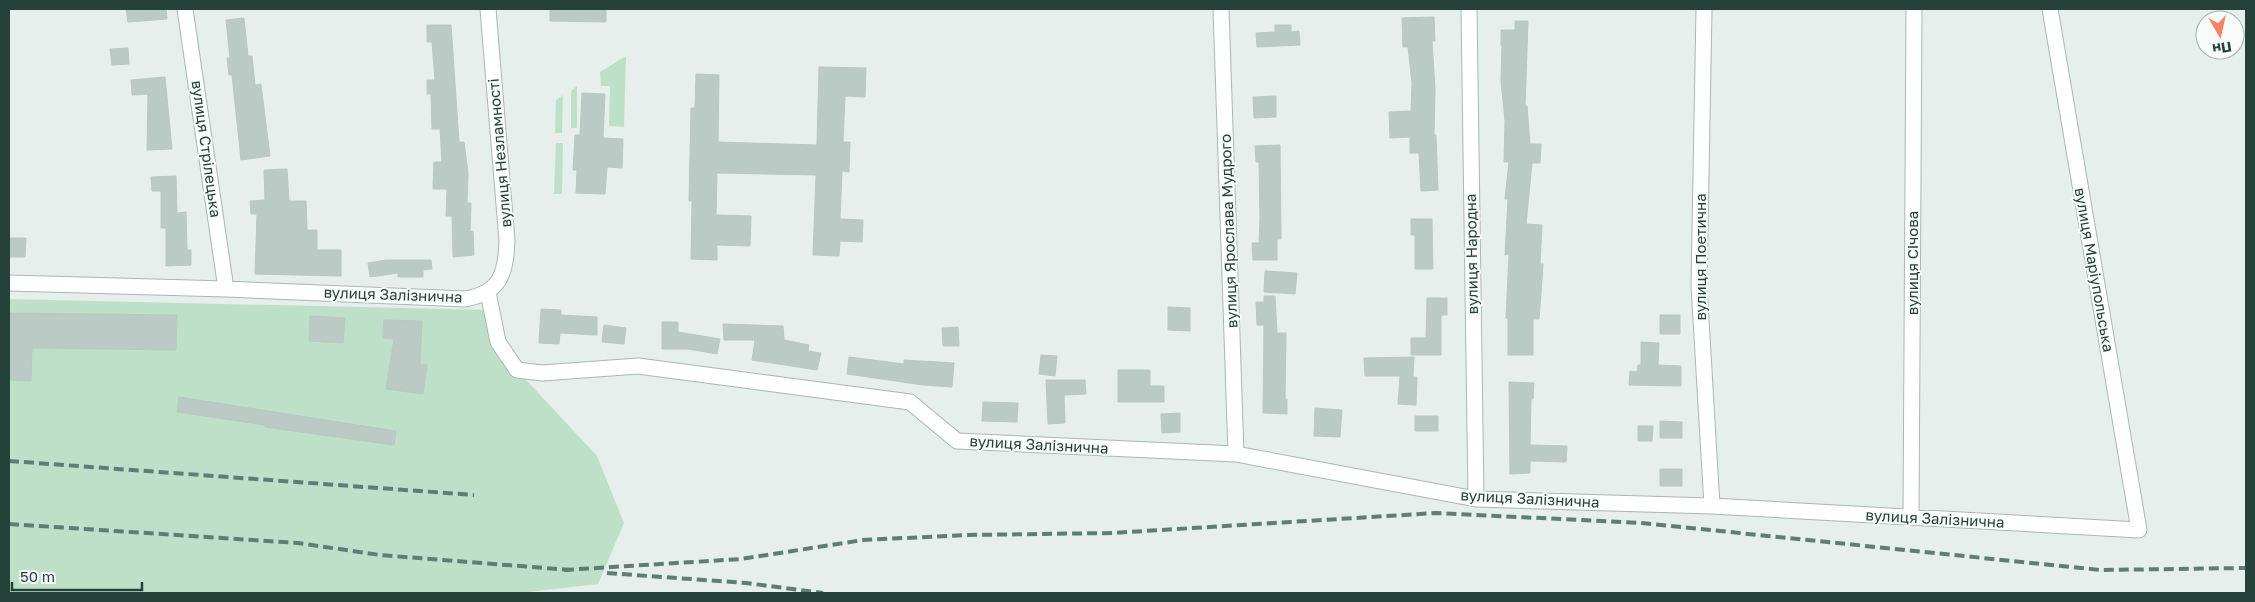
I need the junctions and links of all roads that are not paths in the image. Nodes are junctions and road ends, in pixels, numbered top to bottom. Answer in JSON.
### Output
{"nodes":[{"id":1,"x":185,"y":9,"type":"edge"},
{"id":2,"x":488,"y":9,"type":"edge"},
{"id":3,"x":1221,"y":9,"type":"edge"},
{"id":4,"x":1469,"y":9,"type":"edge"},
{"id":5,"x":1704,"y":9,"type":"edge"},
{"id":6,"x":1914,"y":9,"type":"edge"},
{"id":7,"x":2050,"y":9,"type":"edge"},
{"id":8,"x":9,"y":283,"type":"edge"},
{"id":9,"x":226,"y":289,"type":"junction"},
{"id":10,"x":488,"y":292,"type":"junction"},
{"id":11,"x":1236,"y":454,"type":"junction"},
{"id":12,"x":1476,"y":500,"type":"junction"},
{"id":13,"x":1712,"y":506,"type":"junction"},
{"id":14,"x":1911,"y":517,"type":"junction"},
{"id":15,"x":2139,"y":530,"type":"joint"}],
"edges":[{"from":1,"to":9,"type":"street","name":"вулиця Стрілецька"},
{"from":2,"to":10,"type":"street","name":"вулиця Незламності"},
{"from":3,"to":11,"type":"street","name":"вулиця Ярослава Мудрого"},
{"from":4,"to":12,"type":"street","name":"вулиця Народна"},
{"from":5,"to":13,"type":"street","name":"вулиця Поетична"},
{"from":6,"to":14,"type":"street","name":"вулиця Січова"},
{"from":7,"to":15,"type":"street","name":"вулиця Маріупольська"},
{"from":8,"to":9,"type":"street","name":"вулиця Залізнична"},
{"from":9,"to":10,"type":"street","name":"вулиця Залізнична"},
{"from":10,"to":11,"type":"street","name":"вулиця Залізнична"},
{"from":11,"to":12,"type":"street","name":"вулиця Залізнична"},
{"from":12,"to":13,"type":"street","name":"вулиця Залізнична"},
{"from":13,"to":14,"type":"street","name":"вулиця Залізнична"},
{"from":14,"to":15,"type":"street","name":"вулиця Залізнична"}]}
